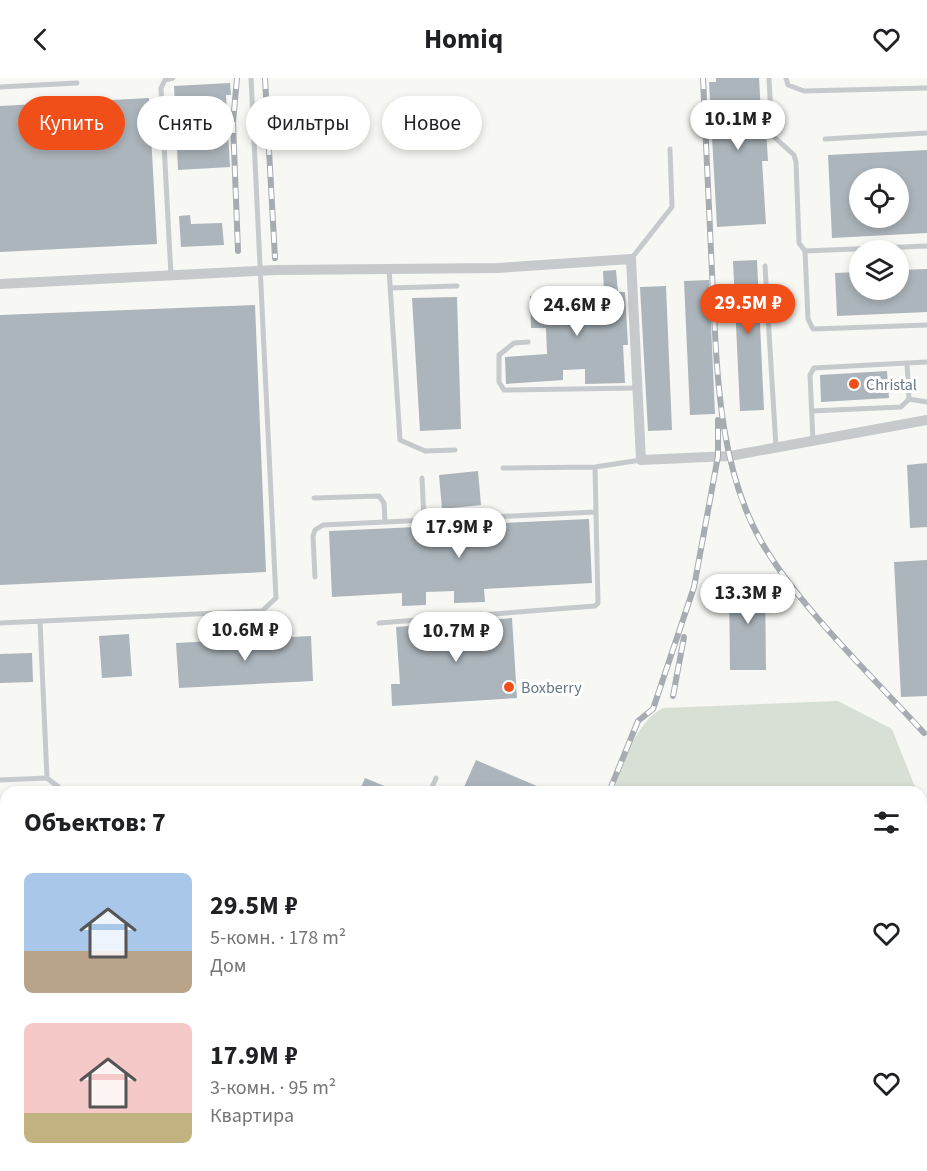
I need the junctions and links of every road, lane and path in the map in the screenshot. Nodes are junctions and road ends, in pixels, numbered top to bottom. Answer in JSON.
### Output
{"nodes":[{"id":1,"x":173,"y":78,"type":"edge"},
{"id":2,"x":251,"y":78,"type":"edge"},
{"id":3,"x":769,"y":78,"type":"edge"},
{"id":4,"x":786,"y":78,"type":"edge"},
{"id":5,"x":77,"y":83,"type":"dead end"},
{"id":6,"x":0,"y":87,"type":"edge"},
{"id":7,"x":927,"y":88,"type":"edge"},
{"id":8,"x":927,"y":133,"type":"edge"},
{"id":9,"x":825,"y":139,"type":"dead end"},
{"id":10,"x":670,"y":150,"type":"dead end"},
{"id":11,"x":927,"y":246,"type":"edge"},
{"id":12,"x":805,"y":251,"type":"junction"},
{"id":13,"x":631,"y":259,"type":"junction"},
{"id":14,"x":765,"y":266,"type":"dead end"},
{"id":15,"x":389,"y":269,"type":"junction"},
{"id":16,"x":259,"y":271,"type":"junction"},
{"id":17,"x":171,"y":275,"type":"junction"},
{"id":18,"x":0,"y":284,"type":"edge"},
{"id":19,"x":457,"y":286,"type":"dead end"},
{"id":20,"x":390,"y":288,"type":"junction"},
{"id":21,"x":927,"y":325,"type":"edge"},
{"id":22,"x":528,"y":342,"type":"dead end"},
{"id":23,"x":927,"y":362,"type":"edge"},
{"id":24,"x":907,"y":363,"type":"junction"},
{"id":25,"x":637,"y":388,"type":"junction"},
{"id":26,"x":909,"y":399,"type":"junction"},
{"id":27,"x":927,"y":402,"type":"edge"},
{"id":28,"x":812,"y":411,"type":"junction"},
{"id":29,"x":927,"y":420,"type":"edge"},
{"id":30,"x":813,"y":441,"type":"junction"},
{"id":31,"x":776,"y":448,"type":"junction"},
{"id":32,"x":455,"y":450,"type":"dead end"},
{"id":33,"x":641,"y":460,"type":"junction"},
{"id":34,"x":595,"y":467,"type":"junction"},
{"id":35,"x":503,"y":468,"type":"dead end"},
{"id":36,"x":422,"y":478,"type":"dead end"},
{"id":37,"x":314,"y":498,"type":"dead end"},
{"id":38,"x":595,"y":512,"type":"junction"},
{"id":39,"x":424,"y":520,"type":"junction"},
{"id":40,"x":385,"y":522,"type":"junction"},
{"id":41,"x":315,"y":577,"type":"dead end"},
{"id":42,"x":40,"y":621,"type":"junction"},
{"id":43,"x":0,"y":623,"type":"edge"},
{"id":44,"x":379,"y":623,"type":"dead end"},
{"id":45,"x":47,"y":778,"type":"junction"},
{"id":46,"x":436,"y":778,"type":"dead end"},
{"id":47,"x":0,"y":780,"type":"edge"},
{"id":48,"x":57,"y":786,"type":"edge"},
{"id":49,"x":433,"y":786,"type":"edge"}],
"edges":[{"from":1,"to":17,"type":"lane"},
{"from":2,"to":16,"type":"lane"},
{"from":3,"to":12,"type":"lane"},
{"from":4,"to":7,"type":"lane"},
{"from":5,"to":6,"type":"lane"},
{"from":8,"to":9,"type":"lane"},
{"from":10,"to":13,"type":"lane"},
{"from":11,"to":12,"type":"lane"},
{"from":12,"to":21,"type":"lane"},
{"from":13,"to":15,"type":"street"},
{"from":13,"to":25,"type":"street"},
{"from":14,"to":31,"type":"lane"},
{"from":15,"to":16,"type":"street"},
{"from":15,"to":20,"type":"lane"},
{"from":16,"to":17,"type":"street"},
{"from":16,"to":42,"type":"lane"},
{"from":17,"to":18,"type":"street"},
{"from":19,"to":20,"type":"lane"},
{"from":20,"to":32,"type":"lane"},
{"from":22,"to":25,"type":"lane"},
{"from":23,"to":24,"type":"lane"},
{"from":24,"to":26,"type":"lane"},
{"from":24,"to":28,"type":"lane"},
{"from":25,"to":33,"type":"street"},
{"from":26,"to":27,"type":"lane"},
{"from":26,"to":28,"type":"lane"},
{"from":28,"to":30,"type":"lane"},
{"from":29,"to":30,"type":"street"},
{"from":30,"to":31,"type":"street"},
{"from":31,"to":33,"type":"street"},
{"from":33,"to":34,"type":"lane"},
{"from":34,"to":35,"type":"lane"},
{"from":34,"to":38,"type":"lane"},
{"from":36,"to":39,"type":"lane"},
{"from":37,"to":40,"type":"lane"},
{"from":38,"to":39,"type":"lane"},
{"from":38,"to":44,"type":"lane"},
{"from":39,"to":40,"type":"lane"},
{"from":40,"to":41,"type":"lane"},
{"from":42,"to":43,"type":"lane"},
{"from":42,"to":45,"type":"lane"},
{"from":45,"to":47,"type":"lane"},
{"from":45,"to":48,"type":"lane"},
{"from":46,"to":49,"type":"lane"}]}
